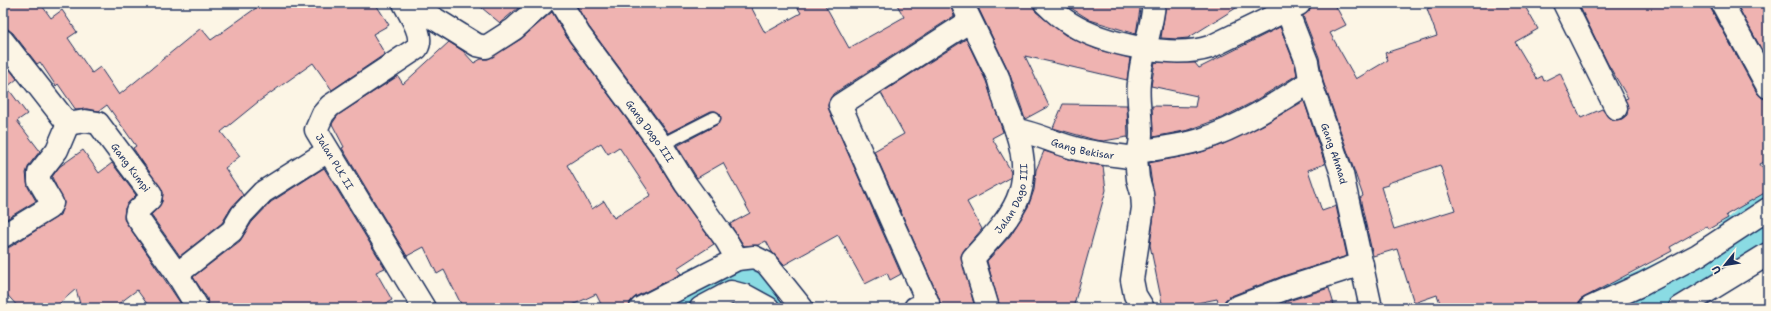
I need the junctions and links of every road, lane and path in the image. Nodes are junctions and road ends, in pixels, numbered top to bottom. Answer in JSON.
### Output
{"nodes":[{"id":1,"x":404,"y":3,"type":"edge"},
{"id":2,"x":409,"y":3,"type":"edge"},
{"id":3,"x":543,"y":3,"type":"edge"},
{"id":4,"x":561,"y":3,"type":"edge"},
{"id":5,"x":1045,"y":3,"type":"edge"},
{"id":6,"x":1154,"y":3,"type":"edge"},
{"id":7,"x":1564,"y":3,"type":"edge"},
{"id":8,"x":1722,"y":3,"type":"edge"},
{"id":9,"x":1290,"y":5,"type":"edge"},
{"id":10,"x":966,"y":12,"type":"edge"},
{"id":11,"x":3,"y":41,"type":"edge"},
{"id":12,"x":1146,"y":48,"type":"junction"},
{"id":13,"x":1311,"y":81,"type":"junction"},
{"id":14,"x":1768,"y":87,"type":"edge"},
{"id":15,"x":1616,"y":108,"type":"dead end"},
{"id":16,"x":714,"y":118,"type":"dead end"},
{"id":17,"x":68,"y":124,"type":"junction"},
{"id":18,"x":1016,"y":130,"type":"junction"},
{"id":19,"x":661,"y":144,"type":"junction"},
{"id":20,"x":328,"y":151,"type":"junction"},
{"id":21,"x":1138,"y":155,"type":"junction"},
{"id":22,"x":1768,"y":210,"type":"edge"},
{"id":23,"x":3,"y":236,"type":"edge"},
{"id":24,"x":1768,"y":254,"type":"edge"},
{"id":25,"x":1362,"y":264,"type":"junction"},
{"id":26,"x":178,"y":274,"type":"junction"},
{"id":27,"x":733,"y":276,"type":"junction"},
{"id":28,"x":921,"y":305,"type":"edge"},
{"id":29,"x":195,"y":308,"type":"edge"},
{"id":30,"x":424,"y":308,"type":"edge"},
{"id":31,"x":641,"y":308,"type":"edge"},
{"id":32,"x":700,"y":308,"type":"edge"},
{"id":33,"x":768,"y":308,"type":"edge"},
{"id":34,"x":802,"y":308,"type":"edge"},
{"id":35,"x":988,"y":308,"type":"edge"},
{"id":36,"x":1143,"y":308,"type":"edge"},
{"id":37,"x":1235,"y":308,"type":"edge"},
{"id":38,"x":1371,"y":308,"type":"edge"},
{"id":39,"x":1590,"y":308,"type":"edge"},
{"id":40,"x":1680,"y":308,"type":"edge"}],
"edges":[{"from":1,"to":20,"type":"street","name":"Jalan PLK II"},
{"from":2,"to":3,"type":"street"},
{"from":4,"to":19,"type":"street","name":"Gang Dago III"},
{"from":5,"to":12,"type":"street"},
{"from":6,"to":12,"type":"street"},
{"from":7,"to":15,"type":"street"},
{"from":8,"to":14,"type":"street"},
{"from":9,"to":12,"type":"street"},
{"from":9,"to":13,"type":"street","name":"Gang Ahmad"},
{"from":10,"to":18,"type":"street"},
{"from":10,"to":28,"type":"street"},
{"from":11,"to":17,"type":"street"},
{"from":12,"to":21,"type":"street"},
{"from":13,"to":21,"type":"street","name":"Gang Bekisar"},
{"from":13,"to":25,"type":"street","name":"Gang Ahmad"},
{"from":16,"to":19,"type":"lane"},
{"from":17,"to":23,"type":"street"},
{"from":17,"to":26,"type":"street","name":"Gang Kumpi"},
{"from":18,"to":21,"type":"street","name":"Gang Bekisar"},
{"from":18,"to":35,"type":"street","name":"Jalan Dago III"},
{"from":19,"to":27,"type":"street","name":"Gang Dago III"},
{"from":20,"to":26,"type":"street"},
{"from":20,"to":30,"type":"street","name":"Jalan PLK II"},
{"from":21,"to":36,"type":"street"},
{"from":22,"to":39,"type":"street"},
{"from":24,"to":40,"type":"street"},
{"from":25,"to":37,"type":"street"},
{"from":25,"to":38,"type":"street","name":"Gang Ahmad"},
{"from":26,"to":29,"type":"street"},
{"from":27,"to":31,"type":"street"},
{"from":27,"to":32,"type":"street"},
{"from":27,"to":33,"type":"street"},
{"from":27,"to":34,"type":"street"}]}
